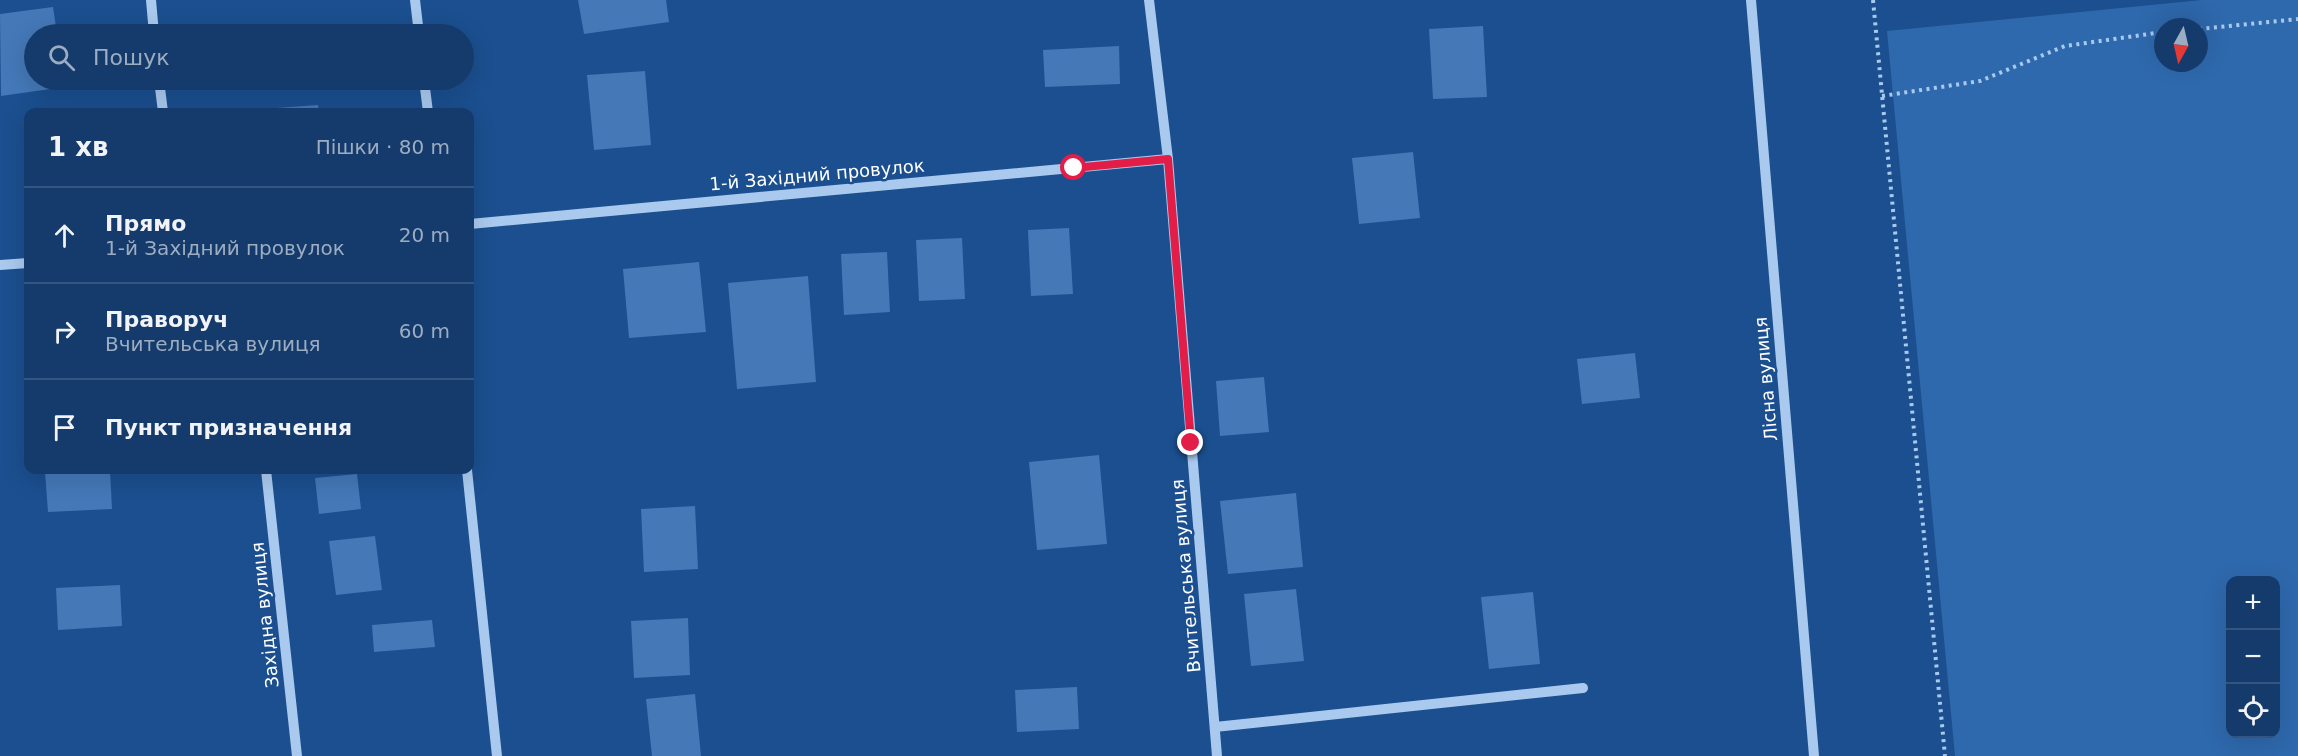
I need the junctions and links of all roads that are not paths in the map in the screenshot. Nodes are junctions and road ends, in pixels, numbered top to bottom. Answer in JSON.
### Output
{"nodes":[{"id":1,"x":150,"y":0,"type":"edge"},
{"id":2,"x":415,"y":0,"type":"edge"},
{"id":3,"x":1149,"y":0,"type":"edge"},
{"id":4,"x":1750,"y":0,"type":"edge"},
{"id":5,"x":153,"y":24,"type":"edge"},
{"id":6,"x":418,"y":24,"type":"edge"},
{"id":7,"x":160,"y":90,"type":"edge"},
{"id":8,"x":425,"y":90,"type":"edge"},
{"id":9,"x":162,"y":108,"type":"edge"},
{"id":10,"x":428,"y":108,"type":"edge"},
{"id":11,"x":1168,"y":159,"type":"junction"},
{"id":12,"x":474,"y":224,"type":"edge"},
{"id":13,"x":24,"y":263,"type":"edge"},
{"id":14,"x":0,"y":265,"type":"edge"},
{"id":15,"x":266,"y":474,"type":"edge"},
{"id":16,"x":467,"y":474,"type":"edge"},
{"id":17,"x":1582,"y":688,"type":"dead end"},
{"id":18,"x":1215,"y":727,"type":"junction"},
{"id":19,"x":297,"y":756,"type":"edge"},
{"id":20,"x":497,"y":756,"type":"edge"},
{"id":21,"x":1217,"y":756,"type":"edge"},
{"id":22,"x":1814,"y":756,"type":"edge"}],
"edges":[{"from":1,"to":5,"type":"street"},
{"from":2,"to":6,"type":"street"},
{"from":3,"to":11,"type":"street","name":"Вчительська вулиця"},
{"from":4,"to":22,"type":"street","name":"Лісна вулиця"},
{"from":7,"to":9,"type":"street"},
{"from":8,"to":10,"type":"street"},
{"from":11,"to":12,"type":"street","name":"1-й Західний провулок"},
{"from":11,"to":18,"type":"street","name":"Вчительська вулиця"},
{"from":13,"to":14,"type":"street"},
{"from":15,"to":19,"type":"street","name":"Західна вулиця"},
{"from":16,"to":20,"type":"street"},
{"from":17,"to":18,"type":"street"},
{"from":18,"to":21,"type":"street","name":"Вчительська вулиця"}]}
